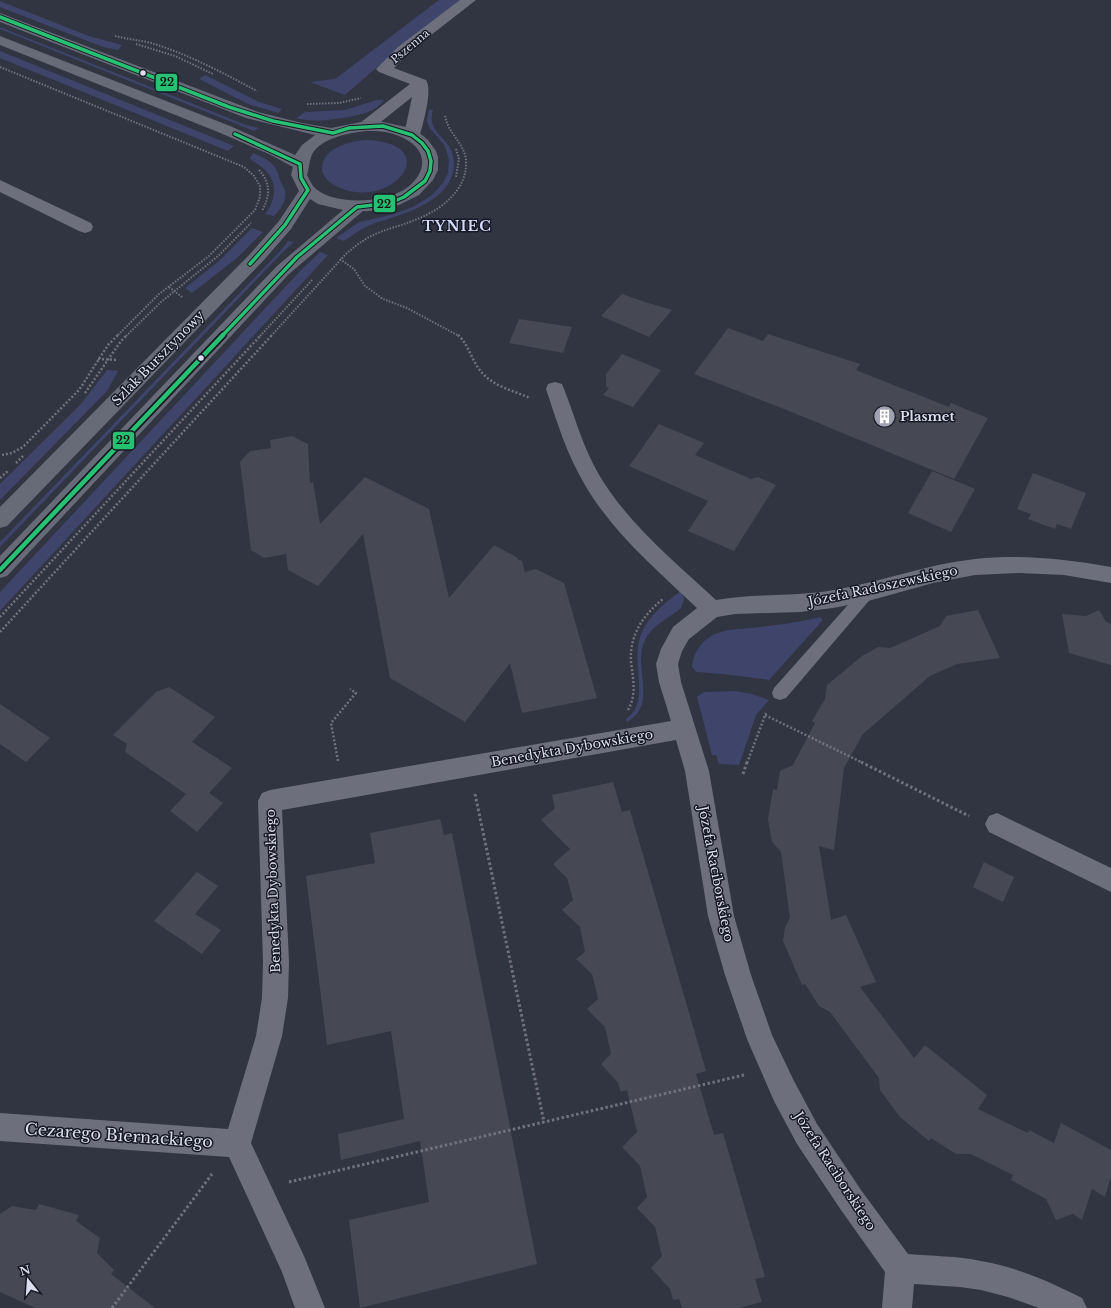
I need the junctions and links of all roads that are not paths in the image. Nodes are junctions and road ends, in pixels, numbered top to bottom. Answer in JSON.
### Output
{"nodes":[{"id":1,"x":470,"y":0,"type":"edge"},
{"id":2,"x":0,"y":17,"type":"edge"},
{"id":3,"x":0,"y":40,"type":"edge"},
{"id":4,"x":421,"y":83,"type":"junction"},
{"id":5,"x":366,"y":126,"type":"junction"},
{"id":6,"x":333,"y":133,"type":"junction"},
{"id":7,"x":412,"y":135,"type":"junction"},
{"id":8,"x":300,"y":164,"type":"junction"},
{"id":9,"x":0,"y":185,"type":"edge"},
{"id":10,"x":308,"y":190,"type":"junction"},
{"id":11,"x":357,"y":207,"type":"junction"},
{"id":12,"x":85,"y":227,"type":"dead end"},
{"id":13,"x":555,"y":389,"type":"dead end"},
{"id":14,"x":0,"y":520,"type":"edge"},
{"id":15,"x":0,"y":570,"type":"edge"},
{"id":16,"x":1111,"y":575,"type":"edge"},
{"id":17,"x":868,"y":592,"type":"junction"},
{"id":18,"x":712,"y":609,"type":"junction"},
{"id":19,"x":780,"y":693,"type":"road end"},
{"id":20,"x":684,"y":729,"type":"junction"},
{"id":21,"x":997,"y":824,"type":"road end"},
{"id":22,"x":1111,"y":880,"type":"edge"},
{"id":23,"x":0,"y":1127,"type":"edge"},
{"id":24,"x":237,"y":1144,"type":"junction"},
{"id":25,"x":900,"y":1268,"type":"junction"},
{"id":26,"x":310,"y":1308,"type":"edge"},
{"id":27,"x":897,"y":1308,"type":"edge"},
{"id":28,"x":1072,"y":1308,"type":"edge"}],
"edges":[{"from":1,"to":4,"type":"street","name":"Pszenna"},
{"from":2,"to":6,"type":"main road"},
{"from":3,"to":8,"type":"main road"},
{"from":4,"to":5,"type":"street"},
{"from":4,"to":7,"type":"street"},
{"from":5,"to":6,"type":"main road"},
{"from":5,"to":7,"type":"main road"},
{"from":6,"to":8,"type":"main road"},
{"from":7,"to":11,"type":"main road"},
{"from":8,"to":10,"type":"main road"},
{"from":9,"to":12,"type":"street"},
{"from":10,"to":11,"type":"main road"},
{"from":10,"to":14,"type":"main road","name":"Szlak Bursztynowy"},
{"from":11,"to":15,"type":"main road"},
{"from":13,"to":18,"type":"street"},
{"from":16,"to":17,"type":"street","name":"Józefa Radoszewskiego"},
{"from":17,"to":18,"type":"street","name":"Józefa Radoszewskiego"},
{"from":17,"to":19,"type":"lane"},
{"from":18,"to":20,"type":"street","name":"Józefa Raciborskiego"},
{"from":20,"to":24,"type":"street","name":"Benedykta Dybowskiego"},
{"from":20,"to":25,"type":"street","name":"Józefa Raciborskiego"},
{"from":21,"to":22,"type":"street"},
{"from":23,"to":24,"type":"street","name":"Cezarego Biernackiego"},
{"from":24,"to":26,"type":"street"},
{"from":25,"to":27,"type":"street"},
{"from":25,"to":28,"type":"street"}]}
